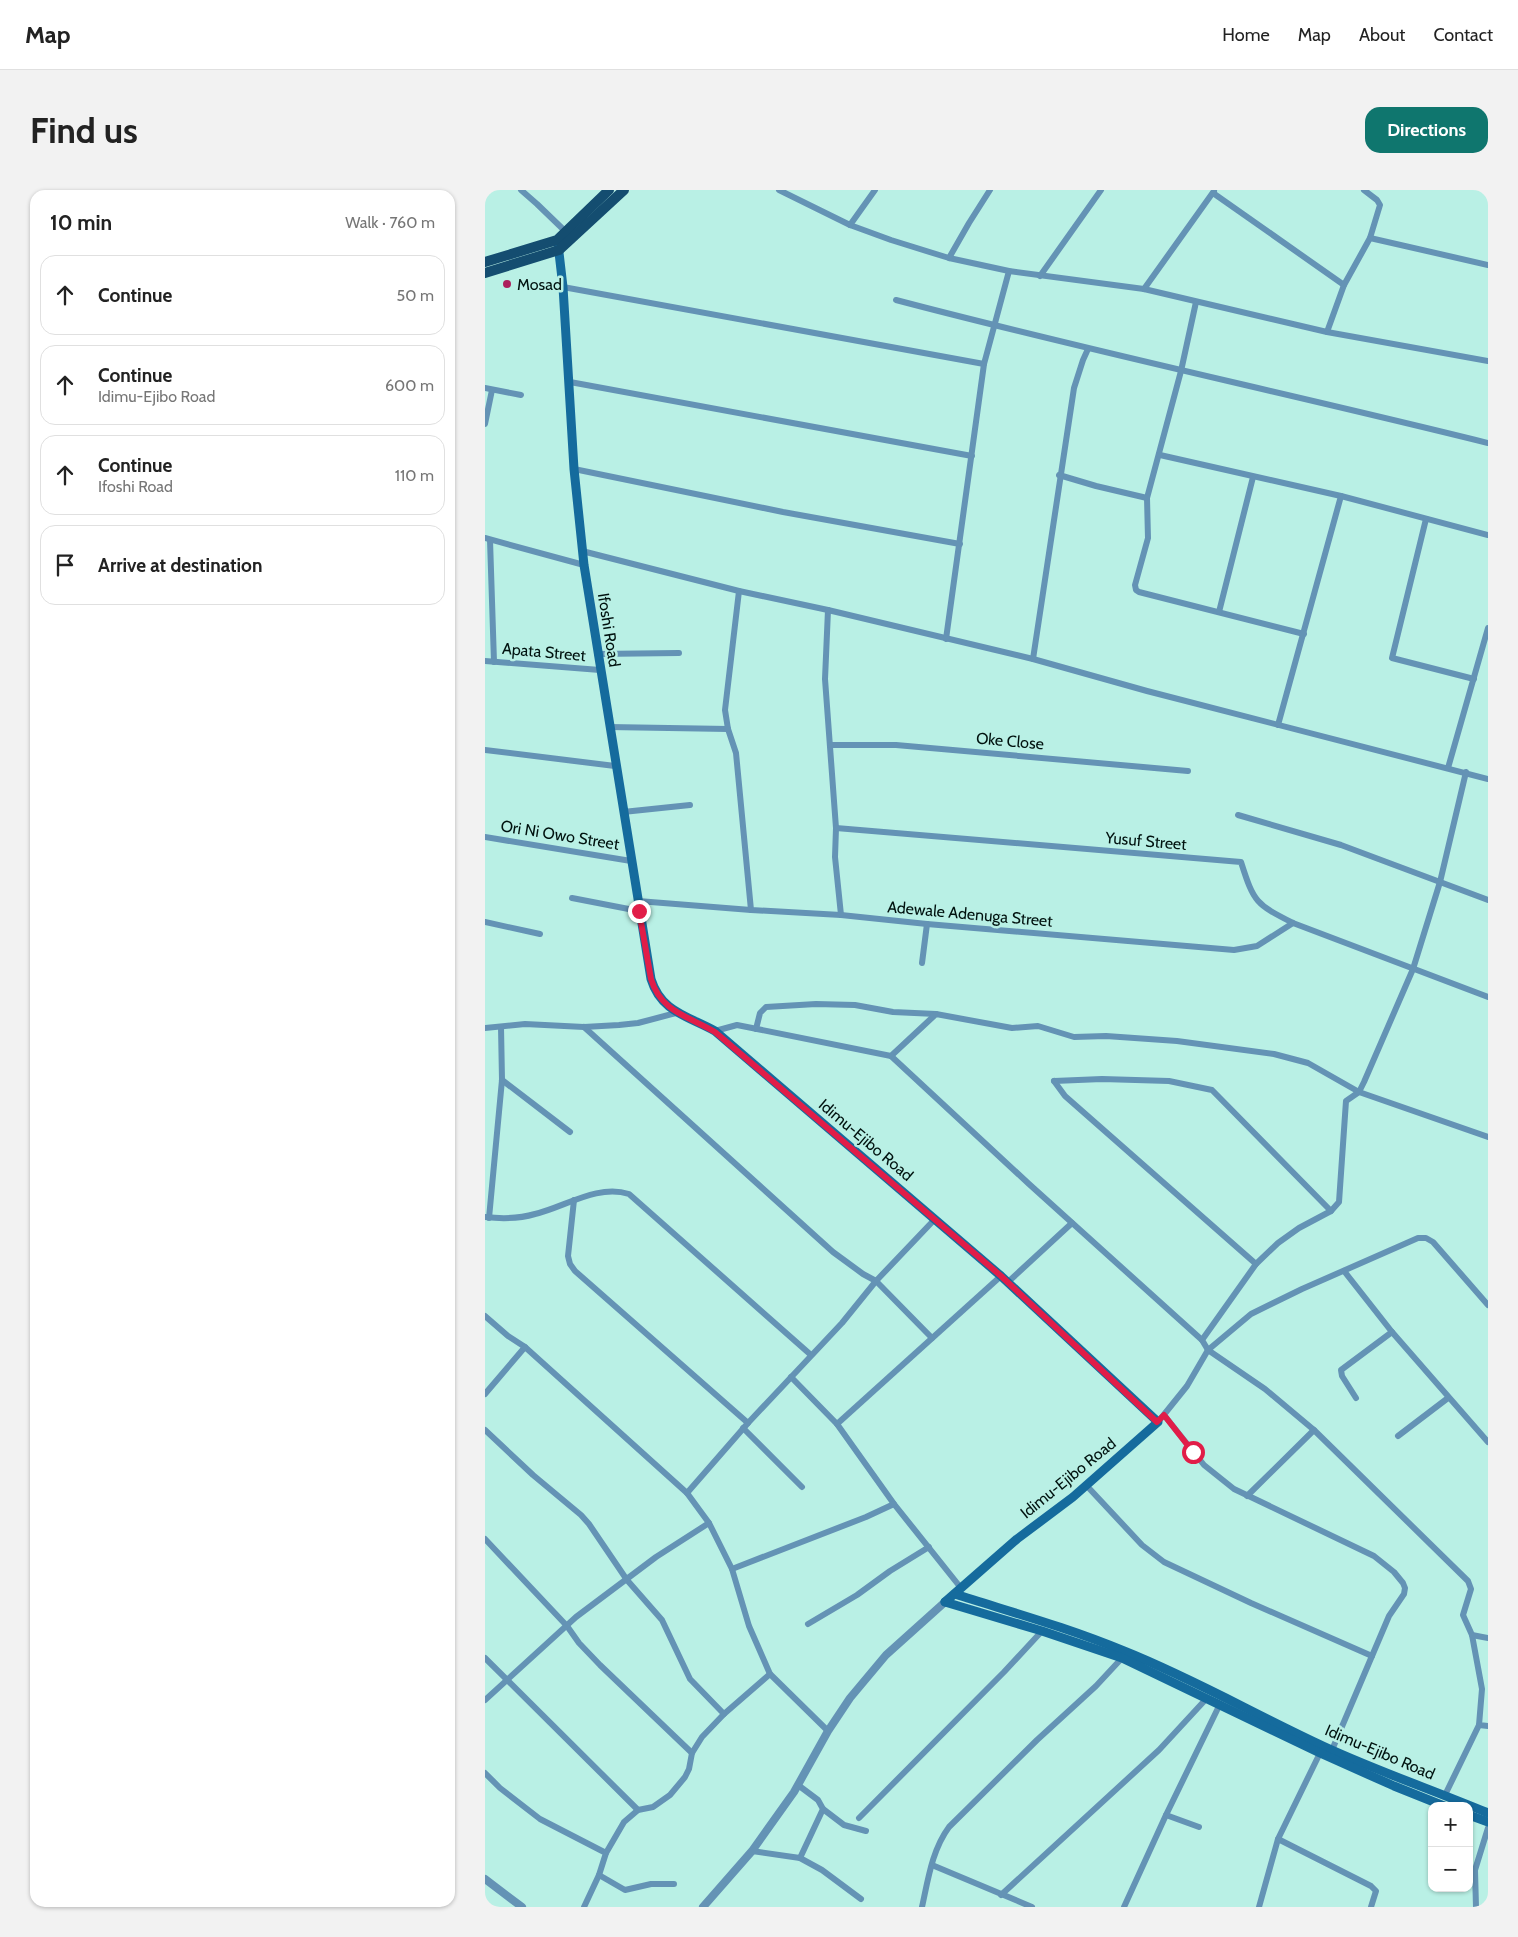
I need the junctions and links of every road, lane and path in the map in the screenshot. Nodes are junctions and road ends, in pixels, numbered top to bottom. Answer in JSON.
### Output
{"nodes":[{"id":1,"x":521,"y":190,"type":"edge"},
{"id":2,"x":609,"y":190,"type":"edge"},
{"id":3,"x":624,"y":190,"type":"edge"},
{"id":4,"x":779,"y":190,"type":"edge"},
{"id":5,"x":875,"y":190,"type":"edge"},
{"id":6,"x":990,"y":190,"type":"edge"},
{"id":7,"x":1101,"y":190,"type":"edge"},
{"id":8,"x":1364,"y":190,"type":"edge"},
{"id":9,"x":1214,"y":191,"type":"edge"},
{"id":10,"x":850,"y":224,"type":"junction"},
{"id":11,"x":566,"y":232,"type":"junction"},
{"id":12,"x":1370,"y":238,"type":"junction"},
{"id":13,"x":558,"y":245,"type":"junction"},
{"id":14,"x":949,"y":258,"type":"junction"},
{"id":15,"x":485,"y":262,"type":"edge"},
{"id":16,"x":1488,"y":265,"type":"edge"},
{"id":17,"x":1009,"y":271,"type":"junction"},
{"id":18,"x":485,"y":273,"type":"edge"},
{"id":19,"x":1040,"y":276,"type":"junction"},
{"id":20,"x":1344,"y":285,"type":"junction"},
{"id":21,"x":563,"y":287,"type":"junction"},
{"id":22,"x":1144,"y":289,"type":"junction"},
{"id":23,"x":896,"y":300,"type":"dead end"},
{"id":24,"x":1196,"y":302,"type":"junction"},
{"id":25,"x":995,"y":326,"type":"junction"},
{"id":26,"x":1327,"y":332,"type":"junction"},
{"id":27,"x":1088,"y":349,"type":"junction"},
{"id":28,"x":1488,"y":361,"type":"edge"},
{"id":29,"x":985,"y":364,"type":"junction"},
{"id":30,"x":1181,"y":371,"type":"junction"},
{"id":31,"x":570,"y":382,"type":"junction"},
{"id":32,"x":488,"y":389,"type":"edge"},
{"id":33,"x":521,"y":395,"type":"dead end"},
{"id":34,"x":485,"y":424,"type":"edge"},
{"id":35,"x":1488,"y":443,"type":"edge"},
{"id":36,"x":1160,"y":455,"type":"junction"},
{"id":37,"x":972,"y":456,"type":"junction"},
{"id":38,"x":574,"y":469,"type":"junction"},
{"id":39,"x":1059,"y":475,"type":"junction"},
{"id":40,"x":1253,"y":477,"type":"junction"},
{"id":41,"x":1341,"y":496,"type":"junction"},
{"id":42,"x":1147,"y":498,"type":"junction"},
{"id":43,"x":1426,"y":519,"type":"junction"},
{"id":44,"x":1488,"y":535,"type":"edge"},
{"id":45,"x":488,"y":539,"type":"edge"},
{"id":46,"x":960,"y":544,"type":"junction"},
{"id":47,"x":583,"y":551,"type":"junction"},
{"id":48,"x":584,"y":565,"type":"junction"},
{"id":49,"x":739,"y":591,"type":"junction"},
{"id":50,"x":828,"y":610,"type":"junction"},
{"id":51,"x":1219,"y":612,"type":"junction"},
{"id":52,"x":1488,"y":628,"type":"edge"},
{"id":53,"x":1304,"y":634,"type":"junction"},
{"id":54,"x":947,"y":639,"type":"junction"},
{"id":55,"x":679,"y":653,"type":"dead end"},
{"id":56,"x":597,"y":654,"type":"junction"},
{"id":57,"x":1033,"y":659,"type":"junction"},
{"id":58,"x":485,"y":661,"type":"edge"},
{"id":59,"x":494,"y":662,"type":"junction"},
{"id":60,"x":600,"y":670,"type":"junction"},
{"id":61,"x":1474,"y":679,"type":"junction"},
{"id":62,"x":1278,"y":725,"type":"junction"},
{"id":63,"x":609,"y":727,"type":"junction"},
{"id":64,"x":728,"y":729,"type":"junction"},
{"id":65,"x":830,"y":745,"type":"junction"},
{"id":66,"x":485,"y":750,"type":"edge"},
{"id":67,"x":615,"y":766,"type":"junction"},
{"id":68,"x":1448,"y":768,"type":"junction"},
{"id":69,"x":1188,"y":771,"type":"dead end"},
{"id":70,"x":1466,"y":772,"type":"junction"},
{"id":71,"x":1488,"y":779,"type":"edge"},
{"id":72,"x":690,"y":805,"type":"dead end"},
{"id":73,"x":623,"y":812,"type":"junction"},
{"id":74,"x":1239,"y":815,"type":"dead end"},
{"id":75,"x":836,"y":828,"type":"junction"},
{"id":76,"x":485,"y":837,"type":"edge"},
{"id":77,"x":631,"y":861,"type":"junction"},
{"id":78,"x":1440,"y":882,"type":"junction"},
{"id":79,"x":572,"y":898,"type":"dead end"},
{"id":80,"x":1488,"y":900,"type":"edge"},
{"id":81,"x":639,"y":906,"type":"junction"},
{"id":82,"x":751,"y":910,"type":"junction"},
{"id":83,"x":841,"y":915,"type":"junction"},
{"id":84,"x":485,"y":922,"type":"edge"},
{"id":85,"x":1293,"y":923,"type":"junction"},
{"id":86,"x":927,"y":924,"type":"junction"},
{"id":87,"x":540,"y":934,"type":"dead end"},
{"id":88,"x":922,"y":963,"type":"dead end"},
{"id":89,"x":1413,"y":969,"type":"junction"},
{"id":90,"x":1488,"y":997,"type":"edge"},
{"id":91,"x":676,"y":1013,"type":"junction"},
{"id":92,"x":936,"y":1014,"type":"junction"},
{"id":93,"x":501,"y":1027,"type":"junction"},
{"id":94,"x":584,"y":1027,"type":"junction"},
{"id":95,"x":485,"y":1028,"type":"edge"},
{"id":96,"x":756,"y":1030,"type":"junction"},
{"id":97,"x":715,"y":1032,"type":"junction"},
{"id":98,"x":891,"y":1056,"type":"junction"},
{"id":99,"x":502,"y":1080,"type":"junction"},
{"id":100,"x":1359,"y":1092,"type":"junction"},
{"id":101,"x":570,"y":1132,"type":"dead end"},
{"id":102,"x":1488,"y":1137,"type":"edge"},
{"id":103,"x":574,"y":1200,"type":"junction"},
{"id":104,"x":1331,"y":1211,"type":"junction"},
{"id":105,"x":487,"y":1218,"type":"edge"},
{"id":106,"x":935,"y":1219,"type":"junction"},
{"id":107,"x":1072,"y":1223,"type":"junction"},
{"id":108,"x":1256,"y":1264,"type":"junction"},
{"id":109,"x":1343,"y":1271,"type":"junction"},
{"id":110,"x":1004,"y":1279,"type":"junction"},
{"id":111,"x":876,"y":1281,"type":"junction"},
{"id":112,"x":1488,"y":1305,"type":"edge"},
{"id":113,"x":485,"y":1316,"type":"edge"},
{"id":114,"x":1392,"y":1332,"type":"junction"},
{"id":115,"x":932,"y":1338,"type":"junction"},
{"id":116,"x":1202,"y":1340,"type":"junction"},
{"id":117,"x":525,"y":1347,"type":"junction"},
{"id":118,"x":1208,"y":1350,"type":"junction"},
{"id":119,"x":811,"y":1355,"type":"junction"},
{"id":120,"x":791,"y":1377,"type":"junction"},
{"id":121,"x":485,"y":1394,"type":"edge"},
{"id":122,"x":1356,"y":1398,"type":"dead end"},
{"id":123,"x":1448,"y":1398,"type":"junction"},
{"id":124,"x":1164,"y":1415,"type":"junction"},
{"id":125,"x":1157,"y":1422,"type":"junction"},
{"id":126,"x":837,"y":1424,"type":"junction"},
{"id":127,"x":745,"y":1426,"type":"junction"},
{"id":128,"x":485,"y":1430,"type":"edge"},
{"id":129,"x":1314,"y":1430,"type":"junction"},
{"id":130,"x":1398,"y":1436,"type":"dead end"},
{"id":131,"x":1488,"y":1442,"type":"edge"},
{"id":132,"x":1086,"y":1485,"type":"junction"},
{"id":133,"x":802,"y":1487,"type":"dead end"},
{"id":134,"x":687,"y":1493,"type":"junction"},
{"id":135,"x":1247,"y":1496,"type":"junction"},
{"id":136,"x":894,"y":1504,"type":"junction"},
{"id":137,"x":709,"y":1523,"type":"junction"},
{"id":138,"x":485,"y":1539,"type":"edge"},
{"id":139,"x":929,"y":1546,"type":"junction"},
{"id":140,"x":732,"y":1569,"type":"junction"},
{"id":141,"x":627,"y":1580,"type":"junction"},
{"id":142,"x":958,"y":1591,"type":"junction"},
{"id":143,"x":945,"y":1602,"type":"junction"},
{"id":144,"x":808,"y":1624,"type":"dead end"},
{"id":145,"x":567,"y":1626,"type":"junction"},
{"id":146,"x":1042,"y":1631,"type":"junction"},
{"id":147,"x":1472,"y":1635,"type":"junction"},
{"id":148,"x":1488,"y":1638,"type":"edge"},
{"id":149,"x":1107,"y":1649,"type":"junction"},
{"id":150,"x":1372,"y":1656,"type":"junction"},
{"id":151,"x":485,"y":1658,"type":"edge"},
{"id":152,"x":1122,"y":1658,"type":"junction"},
{"id":153,"x":771,"y":1674,"type":"junction"},
{"id":154,"x":506,"y":1680,"type":"junction"},
{"id":155,"x":1189,"y":1684,"type":"junction"},
{"id":156,"x":1207,"y":1698,"type":"junction"},
{"id":157,"x":485,"y":1700,"type":"edge"},
{"id":158,"x":1220,"y":1704,"type":"junction"},
{"id":159,"x":724,"y":1714,"type":"junction"},
{"id":160,"x":1479,"y":1725,"type":"junction"},
{"id":161,"x":1488,"y":1726,"type":"edge"},
{"id":162,"x":828,"y":1731,"type":"junction"},
{"id":163,"x":1332,"y":1750,"type":"junction"},
{"id":164,"x":692,"y":1753,"type":"junction"},
{"id":165,"x":1320,"y":1754,"type":"junction"},
{"id":166,"x":485,"y":1772,"type":"edge"},
{"id":167,"x":798,"y":1784,"type":"junction"},
{"id":168,"x":1445,"y":1795,"type":"junction"},
{"id":169,"x":1434,"y":1802,"type":"edge"},
{"id":170,"x":823,"y":1809,"type":"junction"},
{"id":171,"x":638,"y":1810,"type":"junction"},
{"id":172,"x":1488,"y":1813,"type":"edge"},
{"id":173,"x":1166,"y":1815,"type":"junction"},
{"id":174,"x":1473,"y":1816,"type":"edge"},
{"id":175,"x":859,"y":1818,"type":"dead end"},
{"id":176,"x":1488,"y":1822,"type":"edge"},
{"id":177,"x":1199,"y":1827,"type":"dead end"},
{"id":178,"x":1488,"y":1828,"type":"edge"},
{"id":179,"x":866,"y":1831,"type":"dead end"},
{"id":180,"x":1279,"y":1839,"type":"junction"},
{"id":181,"x":752,"y":1851,"type":"junction"},
{"id":182,"x":606,"y":1853,"type":"junction"},
{"id":183,"x":800,"y":1858,"type":"junction"},
{"id":184,"x":932,"y":1865,"type":"junction"},
{"id":185,"x":599,"y":1875,"type":"junction"},
{"id":186,"x":485,"y":1879,"type":"edge"},
{"id":187,"x":674,"y":1884,"type":"dead end"},
{"id":188,"x":1001,"y":1894,"type":"junction"},
{"id":189,"x":861,"y":1899,"type":"dead end"},
{"id":190,"x":522,"y":1907,"type":"edge"},
{"id":191,"x":584,"y":1907,"type":"edge"},
{"id":192,"x":703,"y":1907,"type":"edge"},
{"id":193,"x":922,"y":1907,"type":"edge"},
{"id":194,"x":1032,"y":1907,"type":"edge"},
{"id":195,"x":1125,"y":1907,"type":"edge"},
{"id":196,"x":1259,"y":1907,"type":"edge"},
{"id":197,"x":1371,"y":1907,"type":"edge"},
{"id":198,"x":1476,"y":1907,"type":"edge"}],
"edges":[{"from":1,"to":11,"type":"street"},
{"from":2,"to":11,"type":"main road"},
{"from":3,"to":13,"type":"main road"},
{"from":4,"to":10,"type":"street"},
{"from":5,"to":10,"type":"street"},
{"from":6,"to":14,"type":"street"},
{"from":7,"to":19,"type":"street"},
{"from":8,"to":12,"type":"street"},
{"from":9,"to":20,"type":"street"},
{"from":9,"to":22,"type":"street"},
{"from":10,"to":14,"type":"street"},
{"from":11,"to":13,"type":"main road"},
{"from":12,"to":16,"type":"street"},
{"from":12,"to":20,"type":"street"},
{"from":13,"to":15,"type":"main road"},
{"from":13,"to":18,"type":"main road"},
{"from":13,"to":21,"type":"main road","name":"Ifoshi Road"},
{"from":14,"to":17,"type":"street"},
{"from":17,"to":19,"type":"street"},
{"from":17,"to":25,"type":"street"},
{"from":19,"to":22,"type":"street"},
{"from":20,"to":26,"type":"street"},
{"from":21,"to":29,"type":"street"},
{"from":21,"to":31,"type":"main road","name":"Ifoshi Road"},
{"from":22,"to":24,"type":"street"},
{"from":23,"to":25,"type":"street"},
{"from":24,"to":26,"type":"street"},
{"from":24,"to":30,"type":"street"},
{"from":25,"to":27,"type":"street"},
{"from":25,"to":29,"type":"street"},
{"from":26,"to":28,"type":"street"},
{"from":27,"to":30,"type":"street"},
{"from":27,"to":39,"type":"street"},
{"from":29,"to":37,"type":"street"},
{"from":30,"to":35,"type":"street"},
{"from":30,"to":36,"type":"street"},
{"from":31,"to":37,"type":"street"},
{"from":31,"to":38,"type":"main road","name":"Ifoshi Road"},
{"from":32,"to":33,"type":"street"},
{"from":32,"to":34,"type":"street"},
{"from":36,"to":40,"type":"street"},
{"from":36,"to":42,"type":"street"},
{"from":37,"to":46,"type":"street"},
{"from":38,"to":46,"type":"street"},
{"from":38,"to":47,"type":"main road","name":"Ifoshi Road"},
{"from":39,"to":42,"type":"street"},
{"from":39,"to":57,"type":"street"},
{"from":40,"to":41,"type":"street"},
{"from":40,"to":51,"type":"street"},
{"from":41,"to":43,"type":"street"},
{"from":41,"to":53,"type":"street"},
{"from":42,"to":51,"type":"street"},
{"from":43,"to":44,"type":"street"},
{"from":43,"to":61,"type":"street"},
{"from":45,"to":48,"type":"street"},
{"from":45,"to":59,"type":"street"},
{"from":46,"to":54,"type":"street"},
{"from":47,"to":48,"type":"main road","name":"Ifoshi Road"},
{"from":47,"to":49,"type":"street"},
{"from":48,"to":56,"type":"main road","name":"Ifoshi Road"},
{"from":49,"to":50,"type":"street"},
{"from":49,"to":64,"type":"street"},
{"from":50,"to":54,"type":"street"},
{"from":50,"to":65,"type":"street"},
{"from":51,"to":53,"type":"street"},
{"from":52,"to":61,"type":"street"},
{"from":53,"to":62,"type":"street"},
{"from":54,"to":57,"type":"street"},
{"from":55,"to":56,"type":"street"},
{"from":56,"to":60,"type":"main road","name":"Ifoshi Road"},
{"from":57,"to":62,"type":"street"},
{"from":58,"to":59,"type":"street","name":"Apata Street"},
{"from":59,"to":60,"type":"street","name":"Apata Street"},
{"from":60,"to":63,"type":"main road","name":"Ifoshi Road"},
{"from":61,"to":68,"type":"street"},
{"from":62,"to":68,"type":"street"},
{"from":63,"to":64,"type":"street"},
{"from":63,"to":67,"type":"main road","name":"Ifoshi Road"},
{"from":64,"to":82,"type":"street"},
{"from":65,"to":69,"type":"street","name":"Oke Close"},
{"from":65,"to":75,"type":"street"},
{"from":66,"to":67,"type":"street"},
{"from":67,"to":73,"type":"main road","name":"Ifoshi Road"},
{"from":68,"to":70,"type":"street"},
{"from":70,"to":71,"type":"street"},
{"from":70,"to":78,"type":"street"},
{"from":72,"to":73,"type":"street"},
{"from":73,"to":77,"type":"main road","name":"Ifoshi Road"},
{"from":74,"to":78,"type":"street"},
{"from":75,"to":83,"type":"street"},
{"from":75,"to":85,"type":"street","name":"Yusuf Street"},
{"from":76,"to":77,"type":"street","name":"Ori Ni Owo Street"},
{"from":77,"to":81,"type":"main road","name":"Ifoshi Road"},
{"from":78,"to":80,"type":"street"},
{"from":78,"to":89,"type":"street"},
{"from":79,"to":81,"type":"street","name":"Adewale Adenuga Street"},
{"from":81,"to":82,"type":"street","name":"Adewale Adenuga Street"},
{"from":81,"to":91,"type":"main road","name":"Ifoshi Road"},
{"from":82,"to":83,"type":"street","name":"Adewale Adenuga Street"},
{"from":83,"to":86,"type":"street","name":"Adewale Adenuga Street"},
{"from":84,"to":87,"type":"street"},
{"from":85,"to":86,"type":"street","name":"Adewale Adenuga Street"},
{"from":85,"to":89,"type":"street","name":"Yusuf Street"},
{"from":86,"to":88,"type":"street"},
{"from":89,"to":90,"type":"street","name":"Yusuf Street"},
{"from":89,"to":100,"type":"street"},
{"from":91,"to":94,"type":"street"},
{"from":91,"to":97,"type":"main road","name":"Idimu-Ejibo Road"},
{"from":92,"to":96,"type":"street"},
{"from":92,"to":98,"type":"street"},
{"from":92,"to":100,"type":"street"},
{"from":93,"to":94,"type":"street"},
{"from":93,"to":95,"type":"street"},
{"from":93,"to":99,"type":"street"},
{"from":94,"to":111,"type":"street"},
{"from":96,"to":97,"type":"street"},
{"from":96,"to":98,"type":"street"},
{"from":97,"to":106,"type":"main road","name":"Idimu-Ejibo Road"},
{"from":98,"to":107,"type":"street"},
{"from":99,"to":101,"type":"street"},
{"from":99,"to":105,"type":"street"},
{"from":100,"to":102,"type":"street"},
{"from":100,"to":104,"type":"street"},
{"from":103,"to":105,"type":"street"},
{"from":103,"to":119,"type":"street"},
{"from":103,"to":127,"type":"street"},
{"from":104,"to":108,"type":"street"},
{"from":104,"to":108,"type":"street"},
{"from":106,"to":110,"type":"main road","name":"Idimu-Ejibo Road"},
{"from":106,"to":111,"type":"street"},
{"from":107,"to":110,"type":"street"},
{"from":107,"to":116,"type":"street"},
{"from":108,"to":116,"type":"street"},
{"from":109,"to":112,"type":"street"},
{"from":109,"to":114,"type":"street"},
{"from":109,"to":118,"type":"street"},
{"from":110,"to":115,"type":"street"},
{"from":110,"to":125,"type":"main road","name":"Idimu-Ejibo Road"},
{"from":111,"to":115,"type":"street"},
{"from":111,"to":119,"type":"street"},
{"from":113,"to":117,"type":"street"},
{"from":114,"to":122,"type":"street"},
{"from":114,"to":123,"type":"street"},
{"from":115,"to":126,"type":"street"},
{"from":116,"to":118,"type":"street"},
{"from":117,"to":121,"type":"street"},
{"from":117,"to":134,"type":"street"},
{"from":118,"to":124,"type":"street"},
{"from":118,"to":129,"type":"street"},
{"from":119,"to":120,"type":"street"},
{"from":120,"to":126,"type":"street"},
{"from":120,"to":127,"type":"street"},
{"from":123,"to":130,"type":"street"},
{"from":123,"to":131,"type":"street"},
{"from":124,"to":125,"type":"street"},
{"from":124,"to":135,"type":"street"},
{"from":125,"to":132,"type":"main road","name":"Idimu-Ejibo Road"},
{"from":126,"to":136,"type":"street"},
{"from":127,"to":133,"type":"street"},
{"from":127,"to":134,"type":"street"},
{"from":128,"to":141,"type":"street"},
{"from":129,"to":135,"type":"street"},
{"from":129,"to":147,"type":"street"},
{"from":132,"to":142,"type":"main road","name":"Idimu-Ejibo Road"},
{"from":132,"to":150,"type":"street"},
{"from":134,"to":137,"type":"street"},
{"from":135,"to":150,"type":"street"},
{"from":136,"to":139,"type":"street"},
{"from":136,"to":140,"type":"street"},
{"from":137,"to":140,"type":"street"},
{"from":137,"to":141,"type":"street"},
{"from":138,"to":145,"type":"street"},
{"from":139,"to":142,"type":"street"},
{"from":139,"to":144,"type":"street"},
{"from":140,"to":153,"type":"street"},
{"from":141,"to":145,"type":"street"},
{"from":141,"to":159,"type":"street"},
{"from":142,"to":143,"type":"main road"},
{"from":142,"to":149,"type":"main road","name":"Idimu-Ejibo Road"},
{"from":143,"to":146,"type":"main road","name":"Idimu-Ejibo Road"},
{"from":143,"to":162,"type":"street"},
{"from":145,"to":154,"type":"street"},
{"from":145,"to":164,"type":"street"},
{"from":146,"to":149,"type":"main road","name":"Idimu-Ejibo Road"},
{"from":146,"to":175,"type":"street"},
{"from":147,"to":148,"type":"street"},
{"from":147,"to":160,"type":"street"},
{"from":149,"to":152,"type":"main road","name":"Idimu-Ejibo Road"},
{"from":149,"to":155,"type":"main road","name":"Idimu-Ejibo Road"},
{"from":150,"to":163,"type":"street"},
{"from":151,"to":154,"type":"street"},
{"from":152,"to":155,"type":"main road","name":"Idimu-Ejibo Road"},
{"from":152,"to":184,"type":"street"},
{"from":153,"to":159,"type":"street"},
{"from":153,"to":162,"type":"street"},
{"from":154,"to":157,"type":"street"},
{"from":154,"to":171,"type":"street"},
{"from":155,"to":156,"type":"main road","name":"Idimu-Ejibo Road"},
{"from":155,"to":163,"type":"main road","name":"Idimu-Ejibo Road"},
{"from":156,"to":158,"type":"main road","name":"Idimu-Ejibo Road"},
{"from":156,"to":188,"type":"street"},
{"from":158,"to":165,"type":"main road","name":"Idimu-Ejibo Road"},
{"from":158,"to":173,"type":"street"},
{"from":159,"to":164,"type":"street"},
{"from":160,"to":161,"type":"street"},
{"from":160,"to":168,"type":"street"},
{"from":162,"to":167,"type":"street"},
{"from":163,"to":168,"type":"main road","name":"Idimu-Ejibo Road"},
{"from":164,"to":171,"type":"street"},
{"from":165,"to":169,"type":"main road","name":"Idimu-Ejibo Road"},
{"from":165,"to":180,"type":"street"},
{"from":166,"to":182,"type":"street"},
{"from":167,"to":170,"type":"street"},
{"from":167,"to":181,"type":"street"},
{"from":168,"to":172,"type":"main road","name":"Idimu-Ejibo Road"},
{"from":170,"to":179,"type":"street"},
{"from":170,"to":183,"type":"street"},
{"from":171,"to":182,"type":"street"},
{"from":173,"to":177,"type":"street"},
{"from":173,"to":195,"type":"street"},
{"from":174,"to":176,"type":"main road"},
{"from":178,"to":198,"type":"street"},
{"from":180,"to":196,"type":"street"},
{"from":180,"to":197,"type":"street"},
{"from":181,"to":183,"type":"street"},
{"from":181,"to":192,"type":"street"},
{"from":182,"to":185,"type":"street"},
{"from":183,"to":189,"type":"street"},
{"from":184,"to":188,"type":"street"},
{"from":184,"to":193,"type":"street"},
{"from":185,"to":187,"type":"street"},
{"from":185,"to":191,"type":"street"},
{"from":186,"to":190,"type":"street"},
{"from":188,"to":194,"type":"street"}]}
